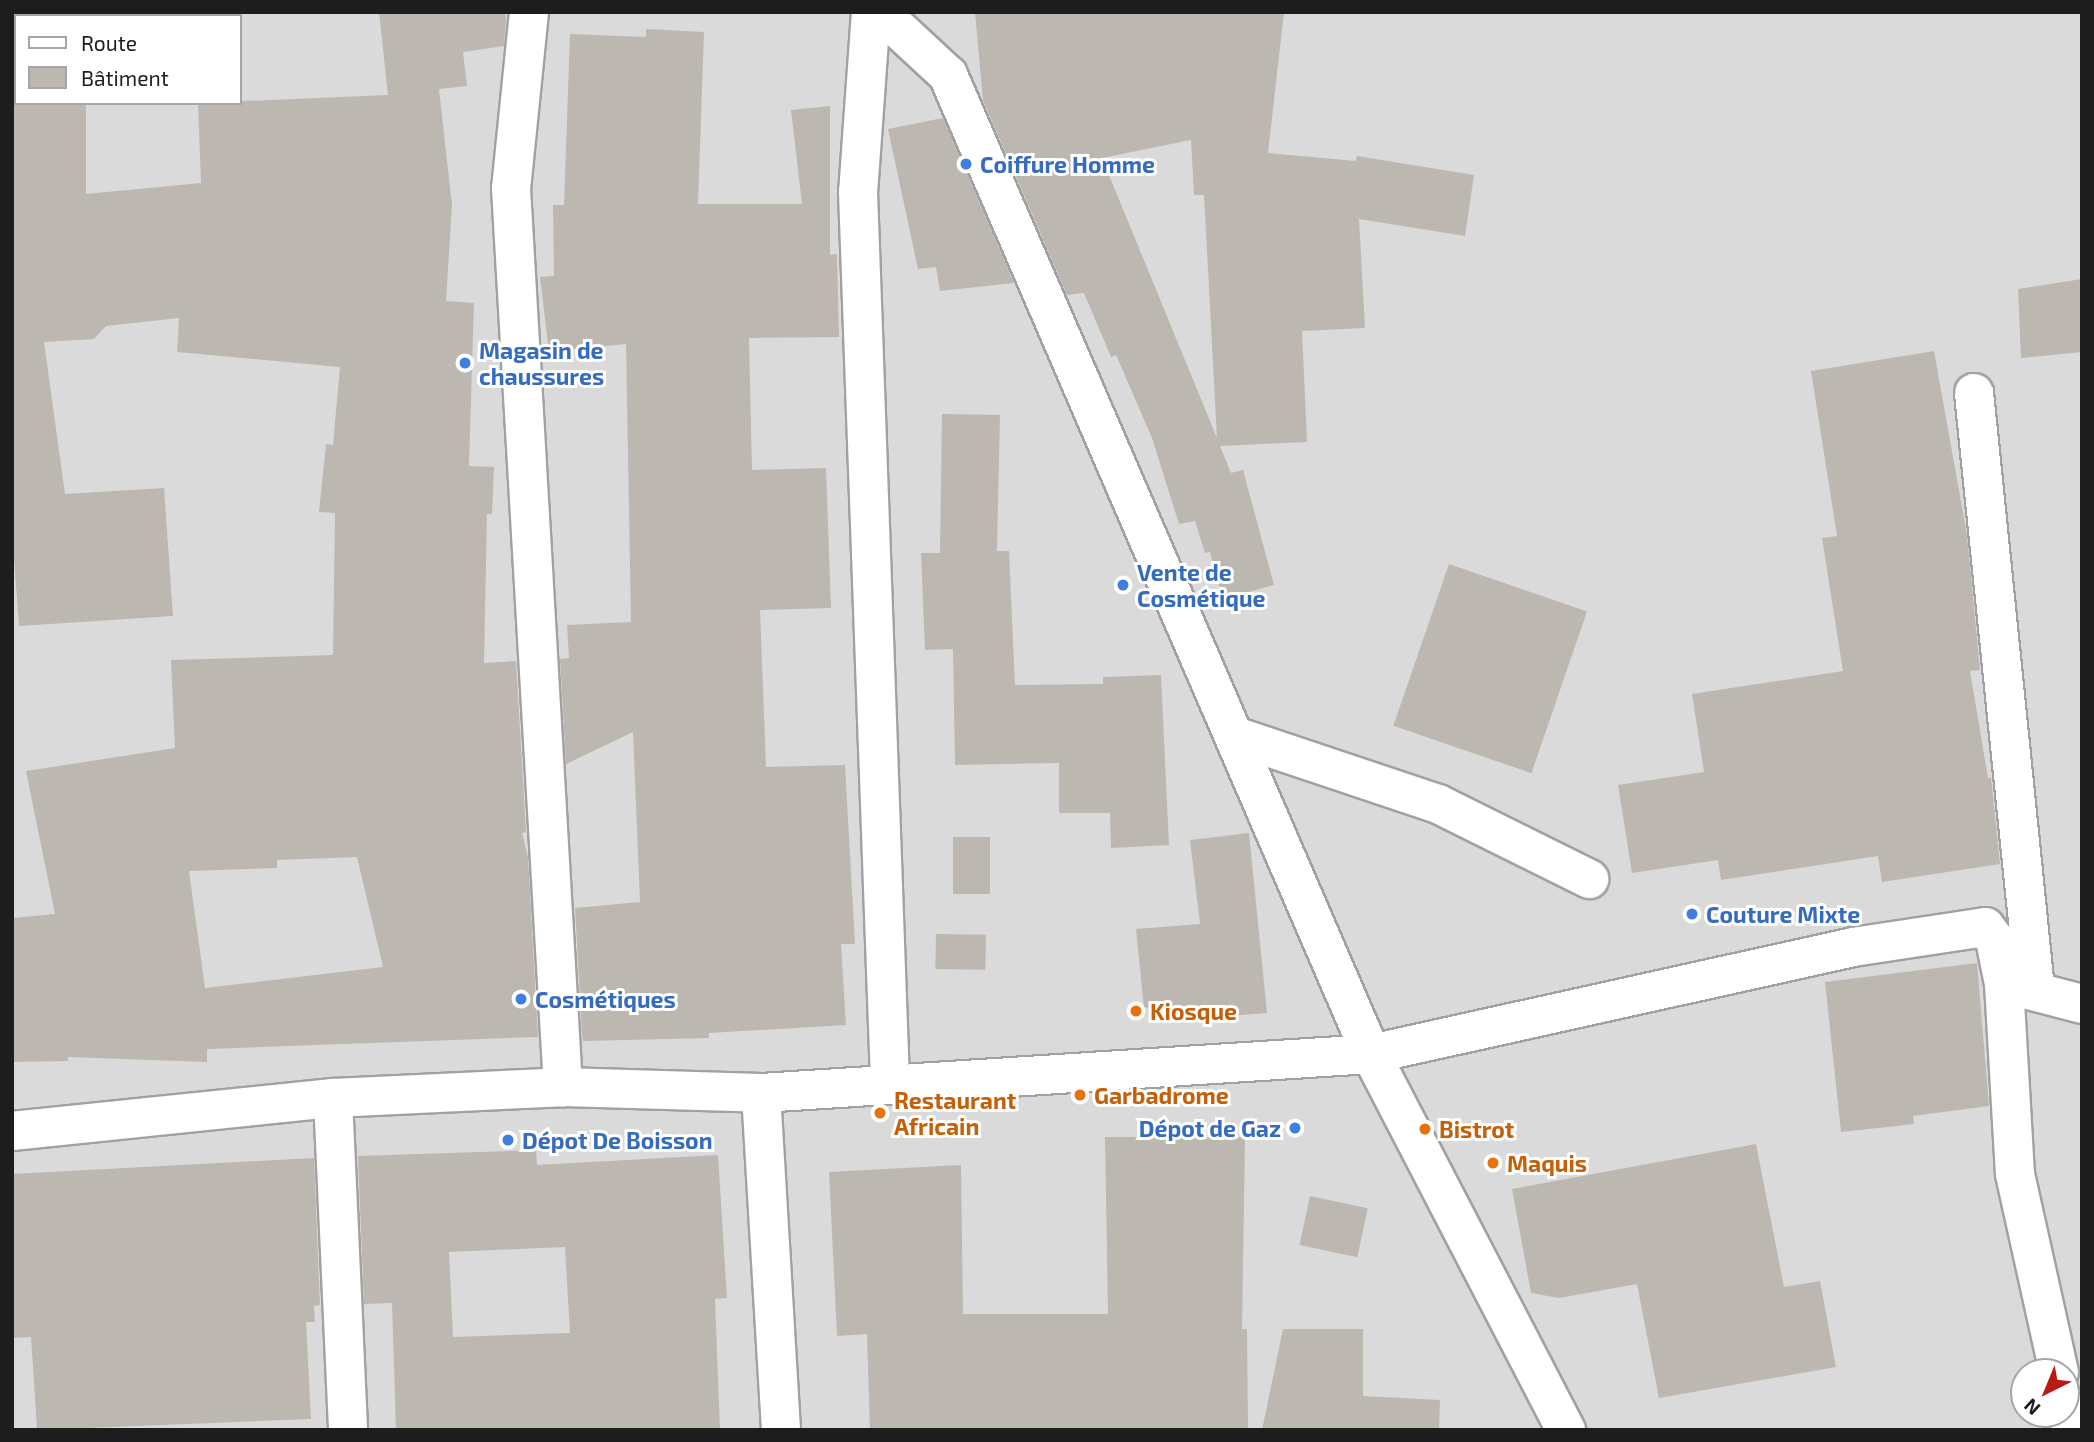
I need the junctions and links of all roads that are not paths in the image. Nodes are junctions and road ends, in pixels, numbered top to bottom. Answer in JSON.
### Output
{"nodes":[{"id":1,"x":529,"y":12,"type":"edge"},
{"id":2,"x":871,"y":12,"type":"edge"},
{"id":3,"x":880,"y":12,"type":"edge"},
{"id":4,"x":1974,"y":393,"type":"dead end"},
{"id":5,"x":1235,"y":736,"type":"junction"},
{"id":6,"x":1590,"y":878,"type":"dead end"},
{"id":7,"x":2020,"y":987,"type":"junction"},
{"id":8,"x":2082,"y":1004,"type":"edge"},
{"id":9,"x":1371,"y":1054,"type":"junction"},
{"id":10,"x":890,"y":1082,"type":"junction"},
{"id":11,"x":563,"y":1087,"type":"junction"},
{"id":12,"x":761,"y":1093,"type":"junction"},
{"id":13,"x":333,"y":1098,"type":"junction"},
{"id":14,"x":12,"y":1131,"type":"edge"},
{"id":15,"x":2056,"y":1358,"type":"edge"},
{"id":16,"x":348,"y":1430,"type":"edge"},
{"id":17,"x":781,"y":1430,"type":"edge"},
{"id":18,"x":1566,"y":1430,"type":"edge"}],
"edges":[{"from":1,"to":11,"type":"street"},
{"from":2,"to":10,"type":"street"},
{"from":3,"to":5,"type":"street"},
{"from":4,"to":7,"type":"street"},
{"from":5,"to":6,"type":"street"},
{"from":5,"to":9,"type":"street"},
{"from":7,"to":8,"type":"street"},
{"from":7,"to":9,"type":"street"},
{"from":7,"to":15,"type":"street"},
{"from":9,"to":10,"type":"street"},
{"from":9,"to":18,"type":"street"},
{"from":10,"to":12,"type":"street"},
{"from":11,"to":12,"type":"street"},
{"from":11,"to":13,"type":"street"},
{"from":12,"to":17,"type":"street"},
{"from":13,"to":14,"type":"street"},
{"from":13,"to":16,"type":"street"}]}
